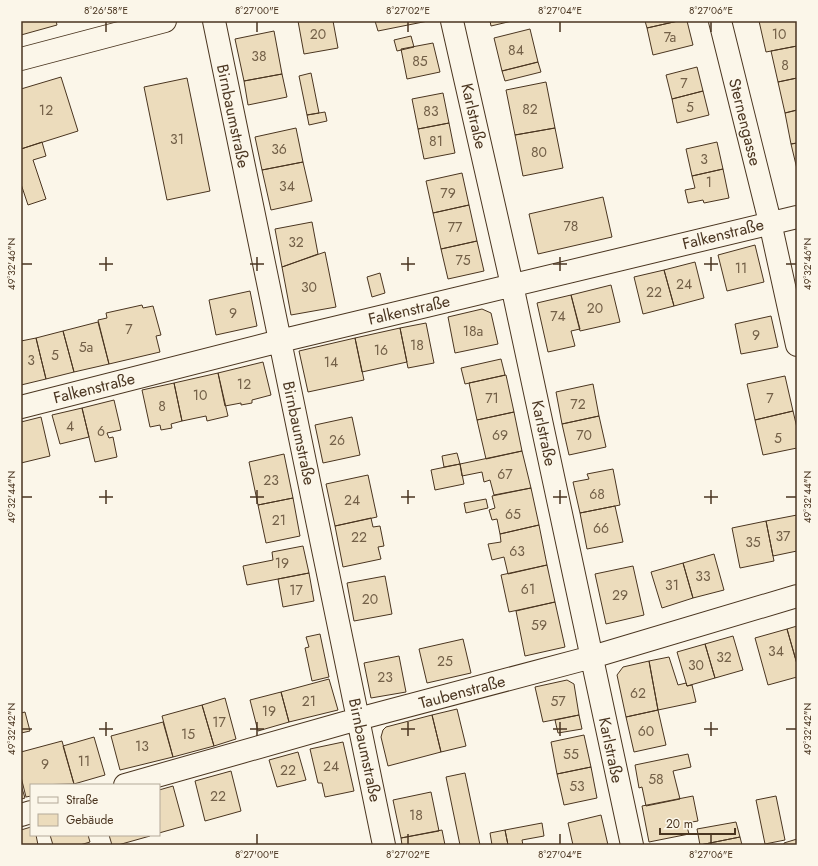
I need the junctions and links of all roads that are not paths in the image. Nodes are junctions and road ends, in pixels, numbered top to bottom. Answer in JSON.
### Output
{"nodes":[{"id":1,"x":165,"y":21,"type":"edge"},
{"id":2,"x":214,"y":21,"type":"edge"},
{"id":3,"x":452,"y":21,"type":"edge"},
{"id":4,"x":720,"y":21,"type":"edge"},
{"id":5,"x":21,"y":59,"type":"edge"},
{"id":6,"x":797,"y":217,"type":"edge"},
{"id":7,"x":770,"y":222,"type":"junction"},
{"id":8,"x":512,"y":285,"type":"junction"},
{"id":9,"x":280,"y":341,"type":"junction"},
{"id":10,"x":797,"y":345,"type":"edge"},
{"id":11,"x":21,"y":407,"type":"edge"},
{"id":12,"x":797,"y":596,"type":"edge"},
{"id":13,"x":592,"y":658,"type":"junction"},
{"id":14,"x":358,"y":719,"type":"junction"},
{"id":15,"x":130,"y":784,"type":"edge"},
{"id":16,"x":384,"y":845,"type":"edge"},
{"id":17,"x":632,"y":845,"type":"edge"}],
"edges":[{"from":1,"to":5,"type":"street"},
{"from":2,"to":9,"type":"street","name":"Birnbaumstraße"},
{"from":3,"to":8,"type":"street","name":"Karlstraße"},
{"from":4,"to":7,"type":"street","name":"Sternengasse"},
{"from":6,"to":7,"type":"street","name":"Falkenstraße"},
{"from":7,"to":8,"type":"street","name":"Falkenstraße"},
{"from":7,"to":10,"type":"street","name":"Sternengasse"},
{"from":8,"to":9,"type":"street","name":"Falkenstraße"},
{"from":8,"to":13,"type":"street","name":"Karlstraße"},
{"from":9,"to":11,"type":"street","name":"Falkenstraße"},
{"from":9,"to":14,"type":"street","name":"Birnbaumstraße"},
{"from":12,"to":13,"type":"street","name":"Taubenstraße"},
{"from":13,"to":14,"type":"street","name":"Taubenstraße"},
{"from":13,"to":17,"type":"street","name":"Karlstraße"},
{"from":14,"to":15,"type":"street","name":"Taubenstraße"},
{"from":14,"to":16,"type":"street","name":"Birnbaumstraße"}]}
